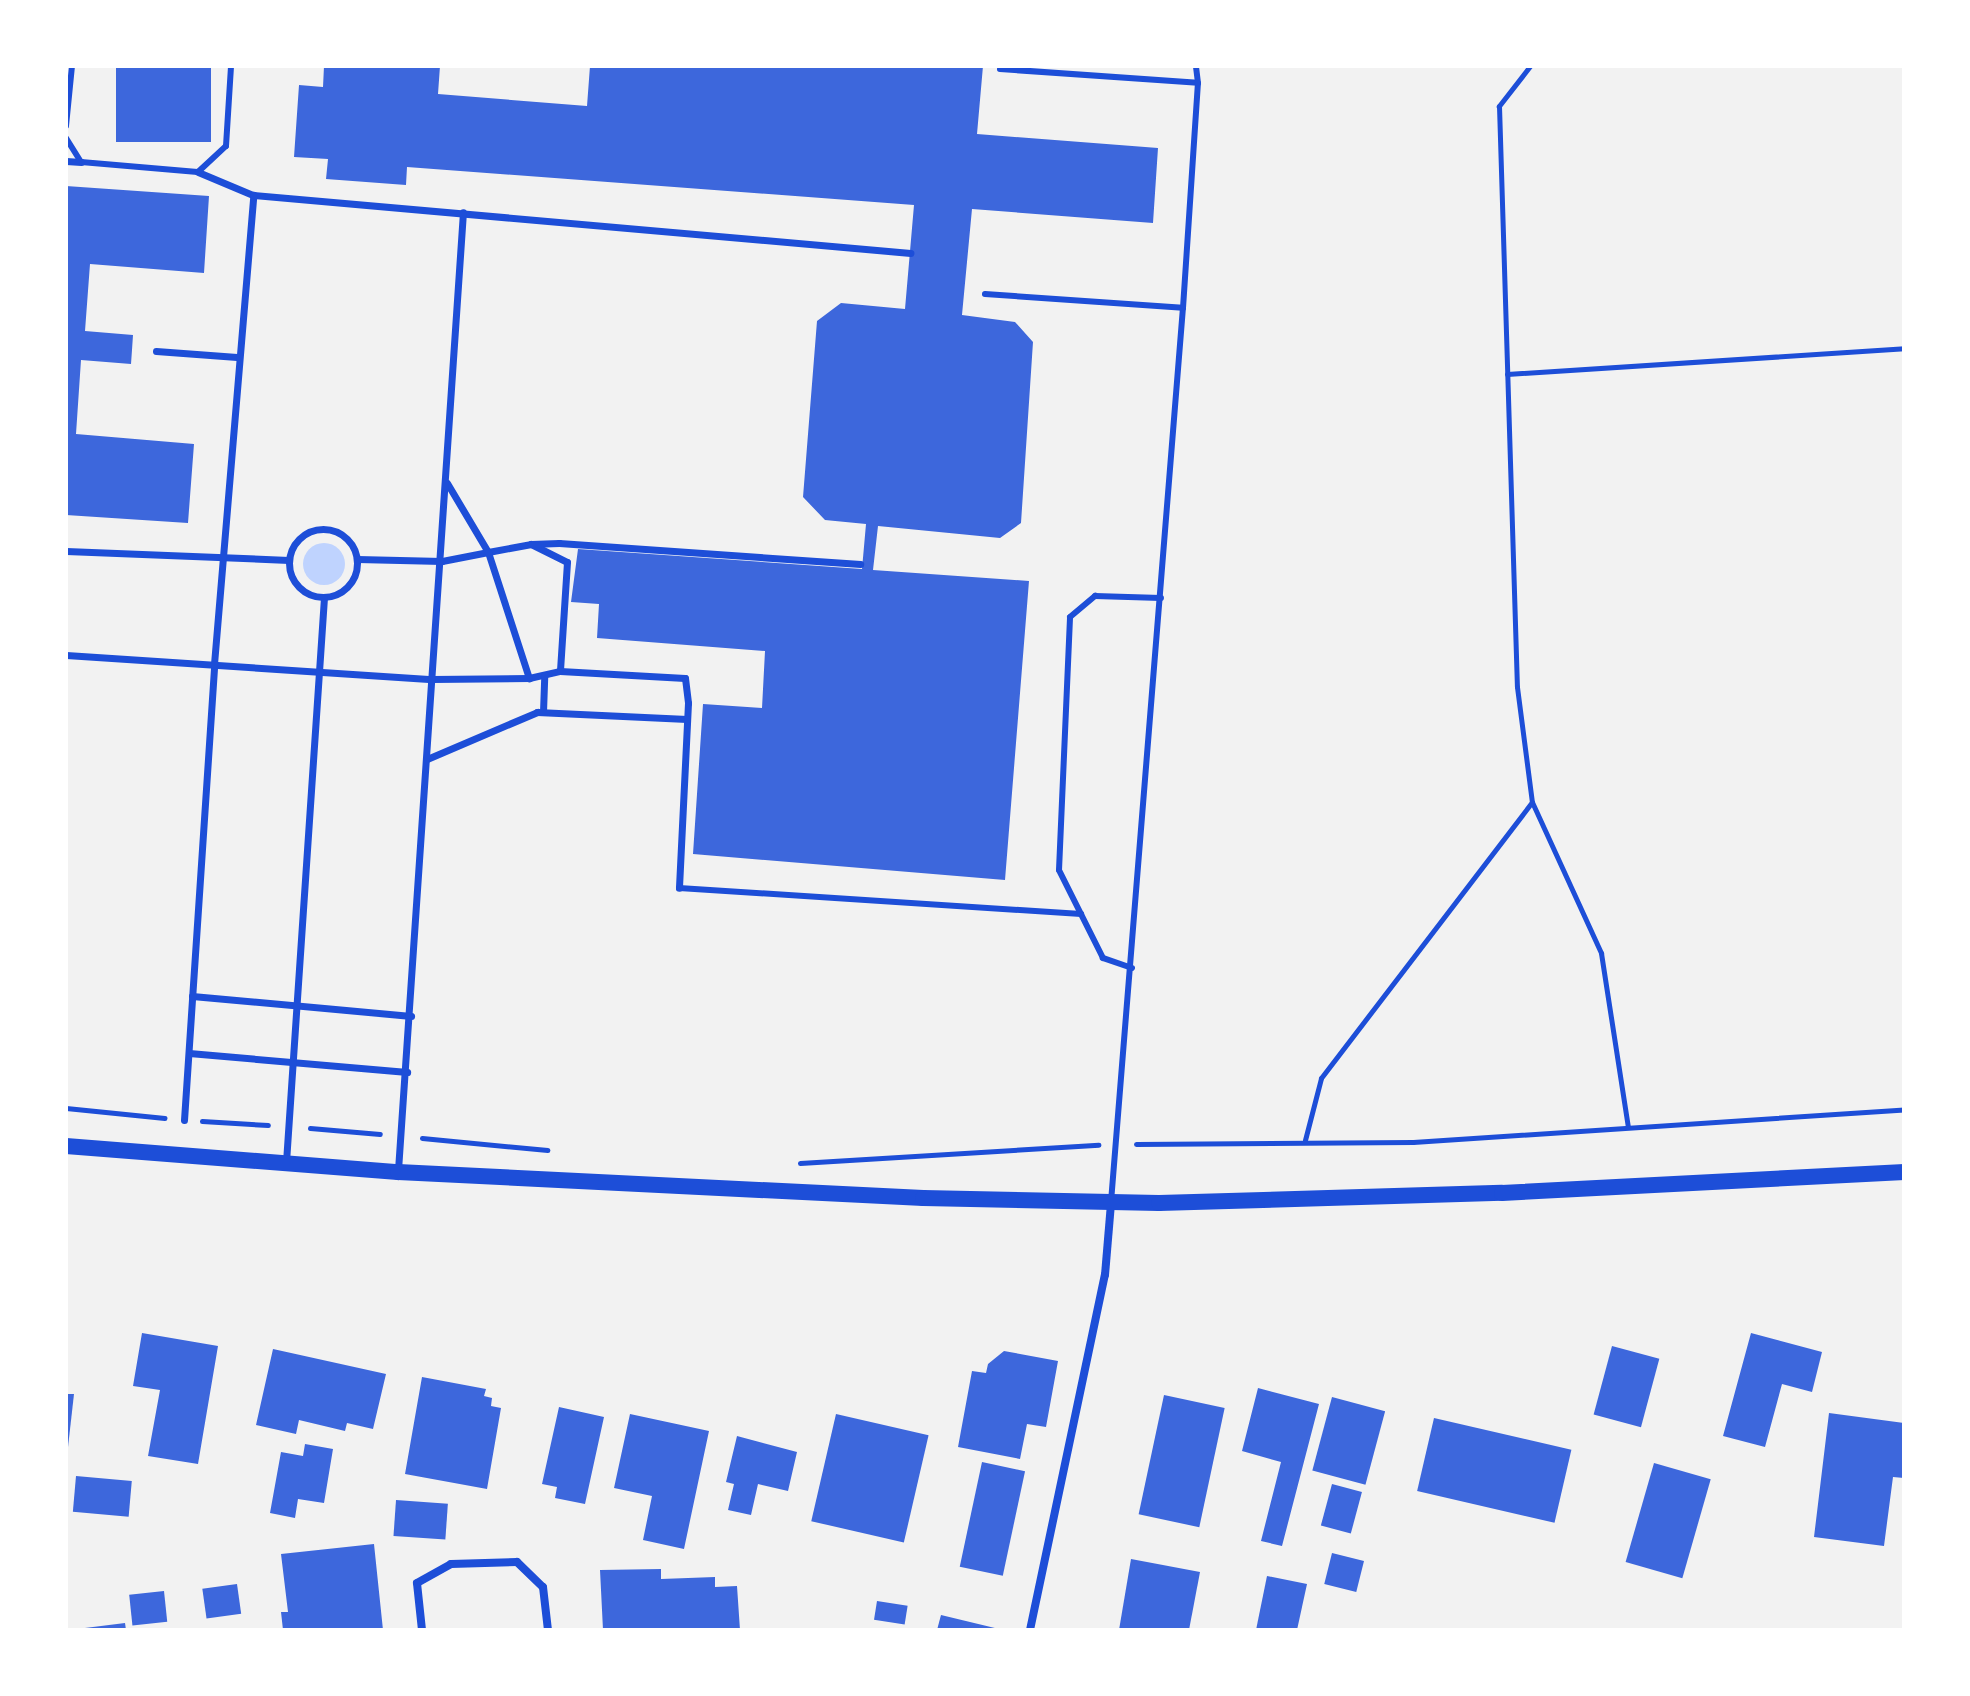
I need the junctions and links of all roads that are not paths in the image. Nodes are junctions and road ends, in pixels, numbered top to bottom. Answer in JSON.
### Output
{"nodes":[{"id":1,"x":72,"y":66,"type":"edge"},
{"id":2,"x":231,"y":66,"type":"edge"},
{"id":3,"x":1196,"y":66,"type":"edge"},
{"id":4,"x":1000,"y":69,"type":"dead end"},
{"id":5,"x":1198,"y":83,"type":"junction"},
{"id":6,"x":66,"y":126,"type":"edge"},
{"id":7,"x":66,"y":138,"type":"edge"},
{"id":8,"x":66,"y":161,"type":"edge"},
{"id":9,"x":81,"y":162,"type":"junction"},
{"id":10,"x":198,"y":172,"type":"junction"},
{"id":11,"x":253,"y":195,"type":"junction"},
{"id":12,"x":463,"y":212,"type":"junction"},
{"id":13,"x":910,"y":253,"type":"dead end"},
{"id":14,"x":985,"y":294,"type":"dead end"},
{"id":15,"x":1183,"y":308,"type":"junction"},
{"id":16,"x":156,"y":351,"type":"dead end"},
{"id":17,"x":237,"y":357,"type":"junction"},
{"id":18,"x":447,"y":483,"type":"junction"},
{"id":19,"x":531,"y":544,"type":"junction"},
{"id":20,"x":66,"y":551,"type":"edge"},
{"id":21,"x":488,"y":552,"type":"junction"},
{"id":22,"x":222,"y":559,"type":"junction"},
{"id":23,"x":357,"y":559,"type":"junction"},
{"id":24,"x":289,"y":560,"type":"junction"},
{"id":25,"x":442,"y":561,"type":"junction"},
{"id":26,"x":860,"y":564,"type":"dead end"},
{"id":27,"x":324,"y":598,"type":"junction"},
{"id":28,"x":1161,"y":598,"type":"junction"},
{"id":29,"x":66,"y":655,"type":"edge"},
{"id":30,"x":214,"y":664,"type":"junction"},
{"id":31,"x":560,"y":671,"type":"junction"},
{"id":32,"x":318,"y":673,"type":"junction"},
{"id":33,"x":544,"y":675,"type":"junction"},
{"id":34,"x":529,"y":678,"type":"junction"},
{"id":35,"x":432,"y":679,"type":"junction"},
{"id":36,"x":543,"y":712,"type":"junction"},
{"id":37,"x":687,"y":719,"type":"junction"},
{"id":38,"x":427,"y":759,"type":"junction"},
{"id":39,"x":679,"y":888,"type":"joint"},
{"id":40,"x":1081,"y":914,"type":"junction"},
{"id":41,"x":1132,"y":968,"type":"junction"},
{"id":42,"x":192,"y":996,"type":"junction"},
{"id":43,"x":296,"y":1005,"type":"junction"},
{"id":44,"x":411,"y":1016,"type":"junction"},
{"id":45,"x":189,"y":1053,"type":"junction"},
{"id":46,"x":292,"y":1063,"type":"junction"},
{"id":47,"x":407,"y":1072,"type":"junction"},
{"id":48,"x":184,"y":1120,"type":"road end"},
{"id":49,"x":66,"y":1146,"type":"edge"},
{"id":50,"x":286,"y":1164,"type":"junction"},
{"id":51,"x":398,"y":1172,"type":"junction"},
{"id":52,"x":1904,"y":1172,"type":"edge"},
{"id":53,"x":1111,"y":1202,"type":"junction"},
{"id":54,"x":422,"y":1630,"type":"edge"},
{"id":55,"x":548,"y":1630,"type":"edge"},
{"id":56,"x":1030,"y":1630,"type":"edge"}],
"edges":[{"from":1,"to":6,"type":"lane"},
{"from":2,"to":10,"type":"lane"},
{"from":3,"to":5,"type":"lane"},
{"from":4,"to":5,"type":"lane"},
{"from":5,"to":15,"type":"lane"},
{"from":7,"to":9,"type":"lane"},
{"from":8,"to":9,"type":"street"},
{"from":9,"to":10,"type":"lane"},
{"from":10,"to":11,"type":"street"},
{"from":11,"to":12,"type":"street"},
{"from":11,"to":17,"type":"street"},
{"from":12,"to":13,"type":"street"},
{"from":12,"to":18,"type":"street"},
{"from":14,"to":15,"type":"lane"},
{"from":15,"to":28,"type":"lane"},
{"from":16,"to":17,"type":"street"},
{"from":17,"to":22,"type":"street"},
{"from":18,"to":21,"type":"street"},
{"from":18,"to":25,"type":"street"},
{"from":19,"to":21,"type":"street"},
{"from":19,"to":26,"type":"street"},
{"from":19,"to":31,"type":"street"},
{"from":20,"to":22,"type":"street"},
{"from":21,"to":25,"type":"street"},
{"from":21,"to":34,"type":"street"},
{"from":22,"to":24,"type":"street"},
{"from":22,"to":30,"type":"street"},
{"from":23,"to":24,"type":"street"},
{"from":23,"to":25,"type":"street"},
{"from":23,"to":27,"type":"street"},
{"from":24,"to":27,"type":"street"},
{"from":25,"to":35,"type":"street"},
{"from":27,"to":32,"type":"street"},
{"from":28,"to":40,"type":"lane"},
{"from":28,"to":41,"type":"lane"},
{"from":29,"to":30,"type":"street"},
{"from":30,"to":32,"type":"street"},
{"from":30,"to":42,"type":"street"},
{"from":31,"to":33,"type":"street"},
{"from":31,"to":37,"type":"street"},
{"from":32,"to":35,"type":"street"},
{"from":32,"to":43,"type":"street"},
{"from":33,"to":34,"type":"street"},
{"from":33,"to":36,"type":"street"},
{"from":34,"to":35,"type":"street"},
{"from":35,"to":38,"type":"street"},
{"from":36,"to":37,"type":"street"},
{"from":36,"to":38,"type":"street"},
{"from":37,"to":39,"type":"street"},
{"from":38,"to":44,"type":"street"},
{"from":39,"to":40,"type":"lane"},
{"from":40,"to":41,"type":"lane"},
{"from":41,"to":53,"type":"lane"},
{"from":42,"to":43,"type":"street"},
{"from":42,"to":45,"type":"street"},
{"from":43,"to":44,"type":"street"},
{"from":43,"to":46,"type":"street"},
{"from":44,"to":47,"type":"street"},
{"from":45,"to":46,"type":"street"},
{"from":45,"to":48,"type":"street"},
{"from":46,"to":47,"type":"street"},
{"from":46,"to":50,"type":"street"},
{"from":47,"to":51,"type":"street"},
{"from":49,"to":50,"type":"main road"},
{"from":50,"to":51,"type":"main road"},
{"from":51,"to":53,"type":"main road"},
{"from":52,"to":53,"type":"main road"},
{"from":53,"to":56,"type":"street"},
{"from":54,"to":55,"type":"street"}]}
